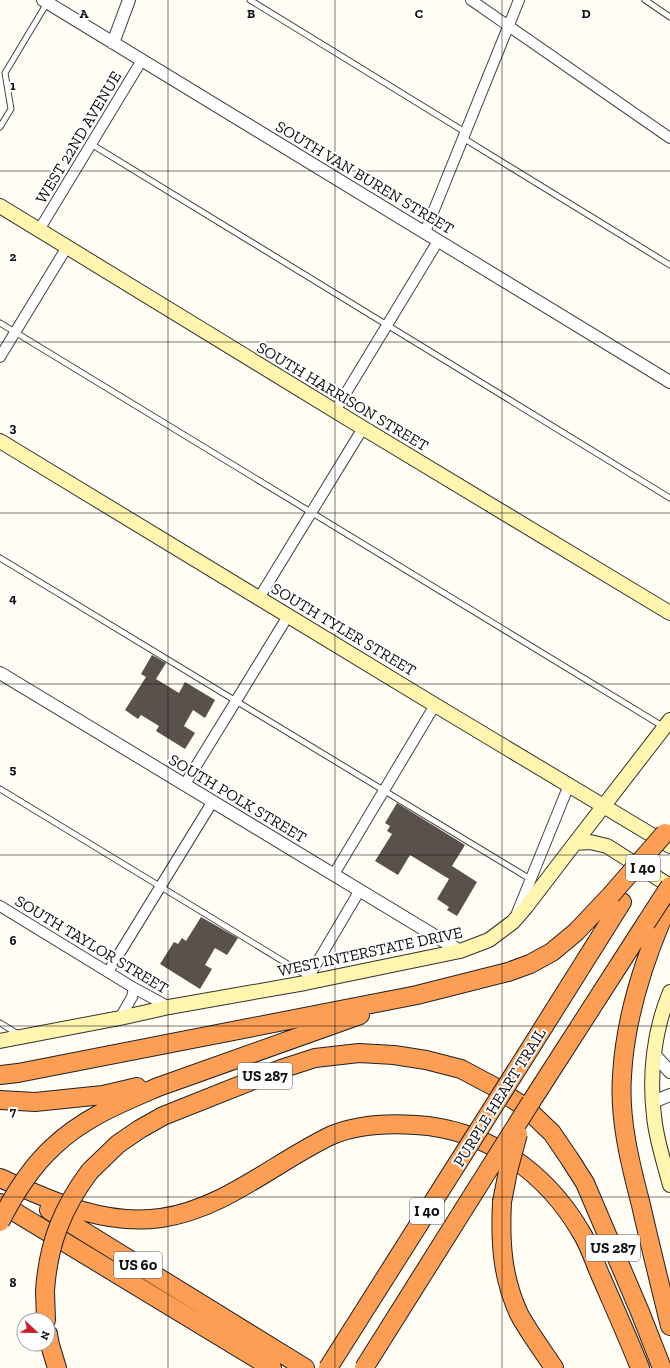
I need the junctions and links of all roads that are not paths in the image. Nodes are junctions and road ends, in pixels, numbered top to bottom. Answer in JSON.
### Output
{"nodes":[{"id":1,"x":129,"y":0,"type":"edge"},
{"id":2,"x":250,"y":0,"type":"edge"},
{"id":3,"x":471,"y":0,"type":"edge"},
{"id":4,"x":519,"y":0,"type":"edge"},
{"id":5,"x":645,"y":0,"type":"edge"},
{"id":6,"x":45,"y":1,"type":"edge"},
{"id":7,"x":670,"y":17,"type":"edge"},
{"id":8,"x":508,"y":26,"type":"junction"},
{"id":9,"x":113,"y":43,"type":"junction"},
{"id":10,"x":142,"y":60,"type":"junction"},
{"id":11,"x":0,"y":127,"type":"edge"},
{"id":12,"x":464,"y":135,"type":"junction"},
{"id":13,"x":670,"y":138,"type":"edge"},
{"id":14,"x":91,"y":144,"type":"junction"},
{"id":15,"x":0,"y":206,"type":"edge"},
{"id":16,"x":39,"y":230,"type":"junction"},
{"id":17,"x":425,"y":232,"type":"junction"},
{"id":18,"x":438,"y":241,"type":"junction"},
{"id":19,"x":66,"y":247,"type":"junction"},
{"id":20,"x":670,"y":265,"type":"edge"},
{"id":21,"x":0,"y":323,"type":"edge"},
{"id":22,"x":386,"y":325,"type":"junction"},
{"id":23,"x":15,"y":332,"type":"junction"},
{"id":24,"x":0,"y":357,"type":"edge"},
{"id":25,"x":670,"y":382,"type":"edge"},
{"id":26,"x":335,"y":410,"type":"junction"},
{"id":27,"x":363,"y":428,"type":"junction"},
{"id":28,"x":0,"y":441,"type":"edge"},
{"id":29,"x":670,"y":498,"type":"edge"},
{"id":30,"x":311,"y":513,"type":"junction"},
{"id":31,"x":0,"y":558,"type":"edge"},
{"id":32,"x":259,"y":598,"type":"junction"},
{"id":33,"x":670,"y":613,"type":"edge"},
{"id":34,"x":288,"y":616,"type":"junction"},
{"id":35,"x":0,"y":673,"type":"edge"},
{"id":36,"x":236,"y":701,"type":"junction"},
{"id":37,"x":435,"y":705,"type":"junction"},
{"id":38,"x":667,"y":724,"type":"edge"},
{"id":39,"x":185,"y":784,"type":"junction"},
{"id":40,"x":569,"y":786,"type":"junction"},
{"id":41,"x":0,"y":789,"type":"edge"},
{"id":42,"x":384,"y":791,"type":"junction"},
{"id":43,"x":213,"y":801,"type":"junction"},
{"id":44,"x":605,"y":806,"type":"junction"},
{"id":45,"x":668,"y":835,"type":"edge"},
{"id":46,"x":575,"y":843,"type":"junction"},
{"id":47,"x":334,"y":874,"type":"junction"},
{"id":48,"x":530,"y":880,"type":"junction"},
{"id":49,"x":161,"y":886,"type":"junction"},
{"id":50,"x":670,"y":886,"type":"edge"},
{"id":51,"x":360,"y":890,"type":"junction"},
{"id":52,"x":616,"y":899,"type":"junction"},
{"id":53,"x":670,"y":901,"type":"edge"},
{"id":54,"x":0,"y":906,"type":"edge"},
{"id":55,"x":514,"y":922,"type":"junction"},
{"id":56,"x":652,"y":926,"type":"junction"},
{"id":57,"x":460,"y":951,"type":"junction"},
{"id":58,"x":108,"y":972,"type":"junction"},
{"id":59,"x":307,"y":980,"type":"junction"},
{"id":60,"x":134,"y":988,"type":"junction"},
{"id":61,"x":670,"y":992,"type":"edge"},
{"id":62,"x":417,"y":995,"type":"junction"},
{"id":63,"x":169,"y":1007,"type":"junction"},
{"id":64,"x":120,"y":1018,"type":"junction"},
{"id":65,"x":0,"y":1023,"type":"edge"},
{"id":66,"x":22,"y":1037,"type":"junction"},
{"id":67,"x":0,"y":1041,"type":"edge"},
{"id":68,"x":654,"y":1054,"type":"junction"},
{"id":69,"x":212,"y":1068,"type":"junction"},
{"id":70,"x":670,"y":1072,"type":"edge"},
{"id":71,"x":0,"y":1075,"type":"edge"},
{"id":72,"x":670,"y":1095,"type":"edge"},
{"id":73,"x":0,"y":1100,"type":"edge"},
{"id":74,"x":531,"y":1102,"type":"junction"},
{"id":75,"x":653,"y":1102,"type":"junction"},
{"id":76,"x":0,"y":1179,"type":"edge"},
{"id":77,"x":670,"y":1184,"type":"edge"},
{"id":78,"x":0,"y":1203,"type":"edge"},
{"id":79,"x":0,"y":1222,"type":"edge"},
{"id":80,"x":46,"y":1312,"type":"edge"},
{"id":81,"x":670,"y":1326,"type":"edge"},
{"id":82,"x":52,"y":1352,"type":"edge"},
{"id":83,"x":57,"y":1368,"type":"edge"},
{"id":84,"x":272,"y":1368,"type":"edge"},
{"id":85,"x":305,"y":1368,"type":"edge"},
{"id":86,"x":328,"y":1368,"type":"edge"},
{"id":87,"x":364,"y":1368,"type":"edge"},
{"id":88,"x":554,"y":1368,"type":"edge"},
{"id":89,"x":640,"y":1368,"type":"edge"},
{"id":90,"x":662,"y":1368,"type":"edge"}],
"edges":[{"from":1,"to":9,"type":"street"},
{"from":2,"to":12,"type":"lane"},
{"from":3,"to":8,"type":"street"},
{"from":4,"to":8,"type":"street"},
{"from":5,"to":7,"type":"lane"},
{"from":6,"to":9,"type":"street","name":"SOUTH VAN BUREN STREET"},
{"from":6,"to":11,"type":"lane"},
{"from":8,"to":12,"type":"street"},
{"from":8,"to":13,"type":"street"},
{"from":9,"to":10,"type":"street","name":"SOUTH VAN BUREN STREET"},
{"from":10,"to":14,"type":"street","name":"WEST 22ND AVENUE"},
{"from":10,"to":17,"type":"street","name":"SOUTH VAN BUREN STREET"},
{"from":12,"to":17,"type":"street"},
{"from":12,"to":20,"type":"lane"},
{"from":14,"to":16,"type":"street","name":"WEST 22ND AVENUE"},
{"from":14,"to":22,"type":"lane"},
{"from":15,"to":16,"type":"main road","name":"SOUTH HARRISON STREET"},
{"from":16,"to":19,"type":"main road","name":"SOUTH HARRISON STREET"},
{"from":17,"to":18,"type":"street","name":"SOUTH VAN BUREN STREET"},
{"from":18,"to":22,"type":"street"},
{"from":18,"to":25,"type":"street","name":"SOUTH VAN BUREN STREET"},
{"from":19,"to":23,"type":"street"},
{"from":19,"to":26,"type":"main road","name":"SOUTH HARRISON STREET"},
{"from":21,"to":23,"type":"lane"},
{"from":22,"to":26,"type":"street"},
{"from":22,"to":29,"type":"lane"},
{"from":23,"to":24,"type":"street"},
{"from":23,"to":30,"type":"lane"},
{"from":26,"to":27,"type":"main road","name":"SOUTH HARRISON STREET"},
{"from":27,"to":30,"type":"street"},
{"from":27,"to":33,"type":"main road","name":"SOUTH HARRISON STREET"},
{"from":28,"to":32,"type":"main road","name":"SOUTH TYLER STREET"},
{"from":30,"to":32,"type":"street"},
{"from":30,"to":38,"type":"lane"},
{"from":31,"to":36,"type":"lane"},
{"from":32,"to":34,"type":"main road","name":"SOUTH TYLER STREET"},
{"from":34,"to":36,"type":"street"},
{"from":34,"to":37,"type":"main road","name":"SOUTH TYLER STREET"},
{"from":35,"to":39,"type":"street","name":"SOUTH POLK STREET"},
{"from":36,"to":39,"type":"street"},
{"from":36,"to":42,"type":"lane"},
{"from":37,"to":40,"type":"main road","name":"SOUTH TYLER STREET"},
{"from":37,"to":42,"type":"street"},
{"from":38,"to":44,"type":"main road","name":"WEST INTERSTATE DRIVE"},
{"from":39,"to":43,"type":"street","name":"SOUTH POLK STREET"},
{"from":40,"to":44,"type":"main road","name":"SOUTH TYLER STREET"},
{"from":40,"to":48,"type":"street"},
{"from":41,"to":49,"type":"lane"},
{"from":42,"to":47,"type":"street"},
{"from":42,"to":48,"type":"lane"},
{"from":43,"to":47,"type":"street","name":"SOUTH POLK STREET"},
{"from":43,"to":49,"type":"street"},
{"from":44,"to":45,"type":"main road","name":"SOUTH TYLER STREET"},
{"from":44,"to":46,"type":"main road","name":"WEST INTERSTATE DRIVE"},
{"from":45,"to":52,"type":"highway","bridge":true},
{"from":46,"to":50,"type":"main road"},
{"from":46,"to":55,"type":"main road","name":"WEST INTERSTATE DRIVE"},
{"from":47,"to":51,"type":"street","name":"SOUTH POLK STREET"},
{"from":48,"to":55,"type":"street"},
{"from":49,"to":58,"type":"street"},
{"from":49,"to":59,"type":"lane"},
{"from":50,"to":56,"type":"highway","name":"PURPLE HEART TRAIL","number":"I 40","bridge":true},
{"from":51,"to":57,"type":"street","name":"SOUTH POLK STREET"},
{"from":51,"to":59,"type":"street"},
{"from":52,"to":62,"type":"highway"},
{"from":52,"to":86,"type":"highway","name":"PURPLE HEART TRAIL","number":"I 40","bridge":true},
{"from":53,"to":56,"type":"highway"},
{"from":54,"to":58,"type":"street","name":"SOUTH TAYLOR STREET"},
{"from":55,"to":57,"type":"main road","name":"WEST INTERSTATE DRIVE"},
{"from":56,"to":74,"type":"highway","name":"PURPLE HEART TRAIL","number":"I 40"},
{"from":56,"to":81,"type":"highway"},
{"from":57,"to":59,"type":"main road","name":"WEST INTERSTATE DRIVE"},
{"from":58,"to":60,"type":"street","name":"SOUTH TAYLOR STREET"},
{"from":59,"to":63,"type":"main road","name":"WEST INTERSTATE DRIVE"},
{"from":60,"to":63,"type":"street","name":"SOUTH TAYLOR STREET"},
{"from":60,"to":64,"type":"street"},
{"from":61,"to":68,"type":"main road"},
{"from":62,"to":69,"type":"highway"},
{"from":62,"to":71,"type":"highway"},
{"from":63,"to":64,"type":"main road","name":"WEST INTERSTATE DRIVE"},
{"from":64,"to":66,"type":"main road","name":"WEST INTERSTATE DRIVE"},
{"from":65,"to":66,"type":"lane"},
{"from":66,"to":67,"type":"main road","name":"WEST INTERSTATE DRIVE"},
{"from":68,"to":70,"type":"street"},
{"from":68,"to":75,"type":"main road"},
{"from":69,"to":73,"type":"highway"},
{"from":69,"to":79,"type":"highway","bridge":true},
{"from":72,"to":75,"type":"street"},
{"from":74,"to":87,"type":"highway","name":"PURPLE HEART TRAIL","number":"I 40","bridge":true},
{"from":74,"to":88,"type":"highway","bridge":true},
{"from":75,"to":77,"type":"main road"},
{"from":76,"to":85,"type":"highway","number":"US 60"},
{"from":76,"to":89,"type":"highway"},
{"from":78,"to":84,"type":"highway","number":"US 60"},
{"from":80,"to":90,"type":"highway","number":"US 287","bridge":true},
{"from":82,"to":83,"type":"highway"}]}
